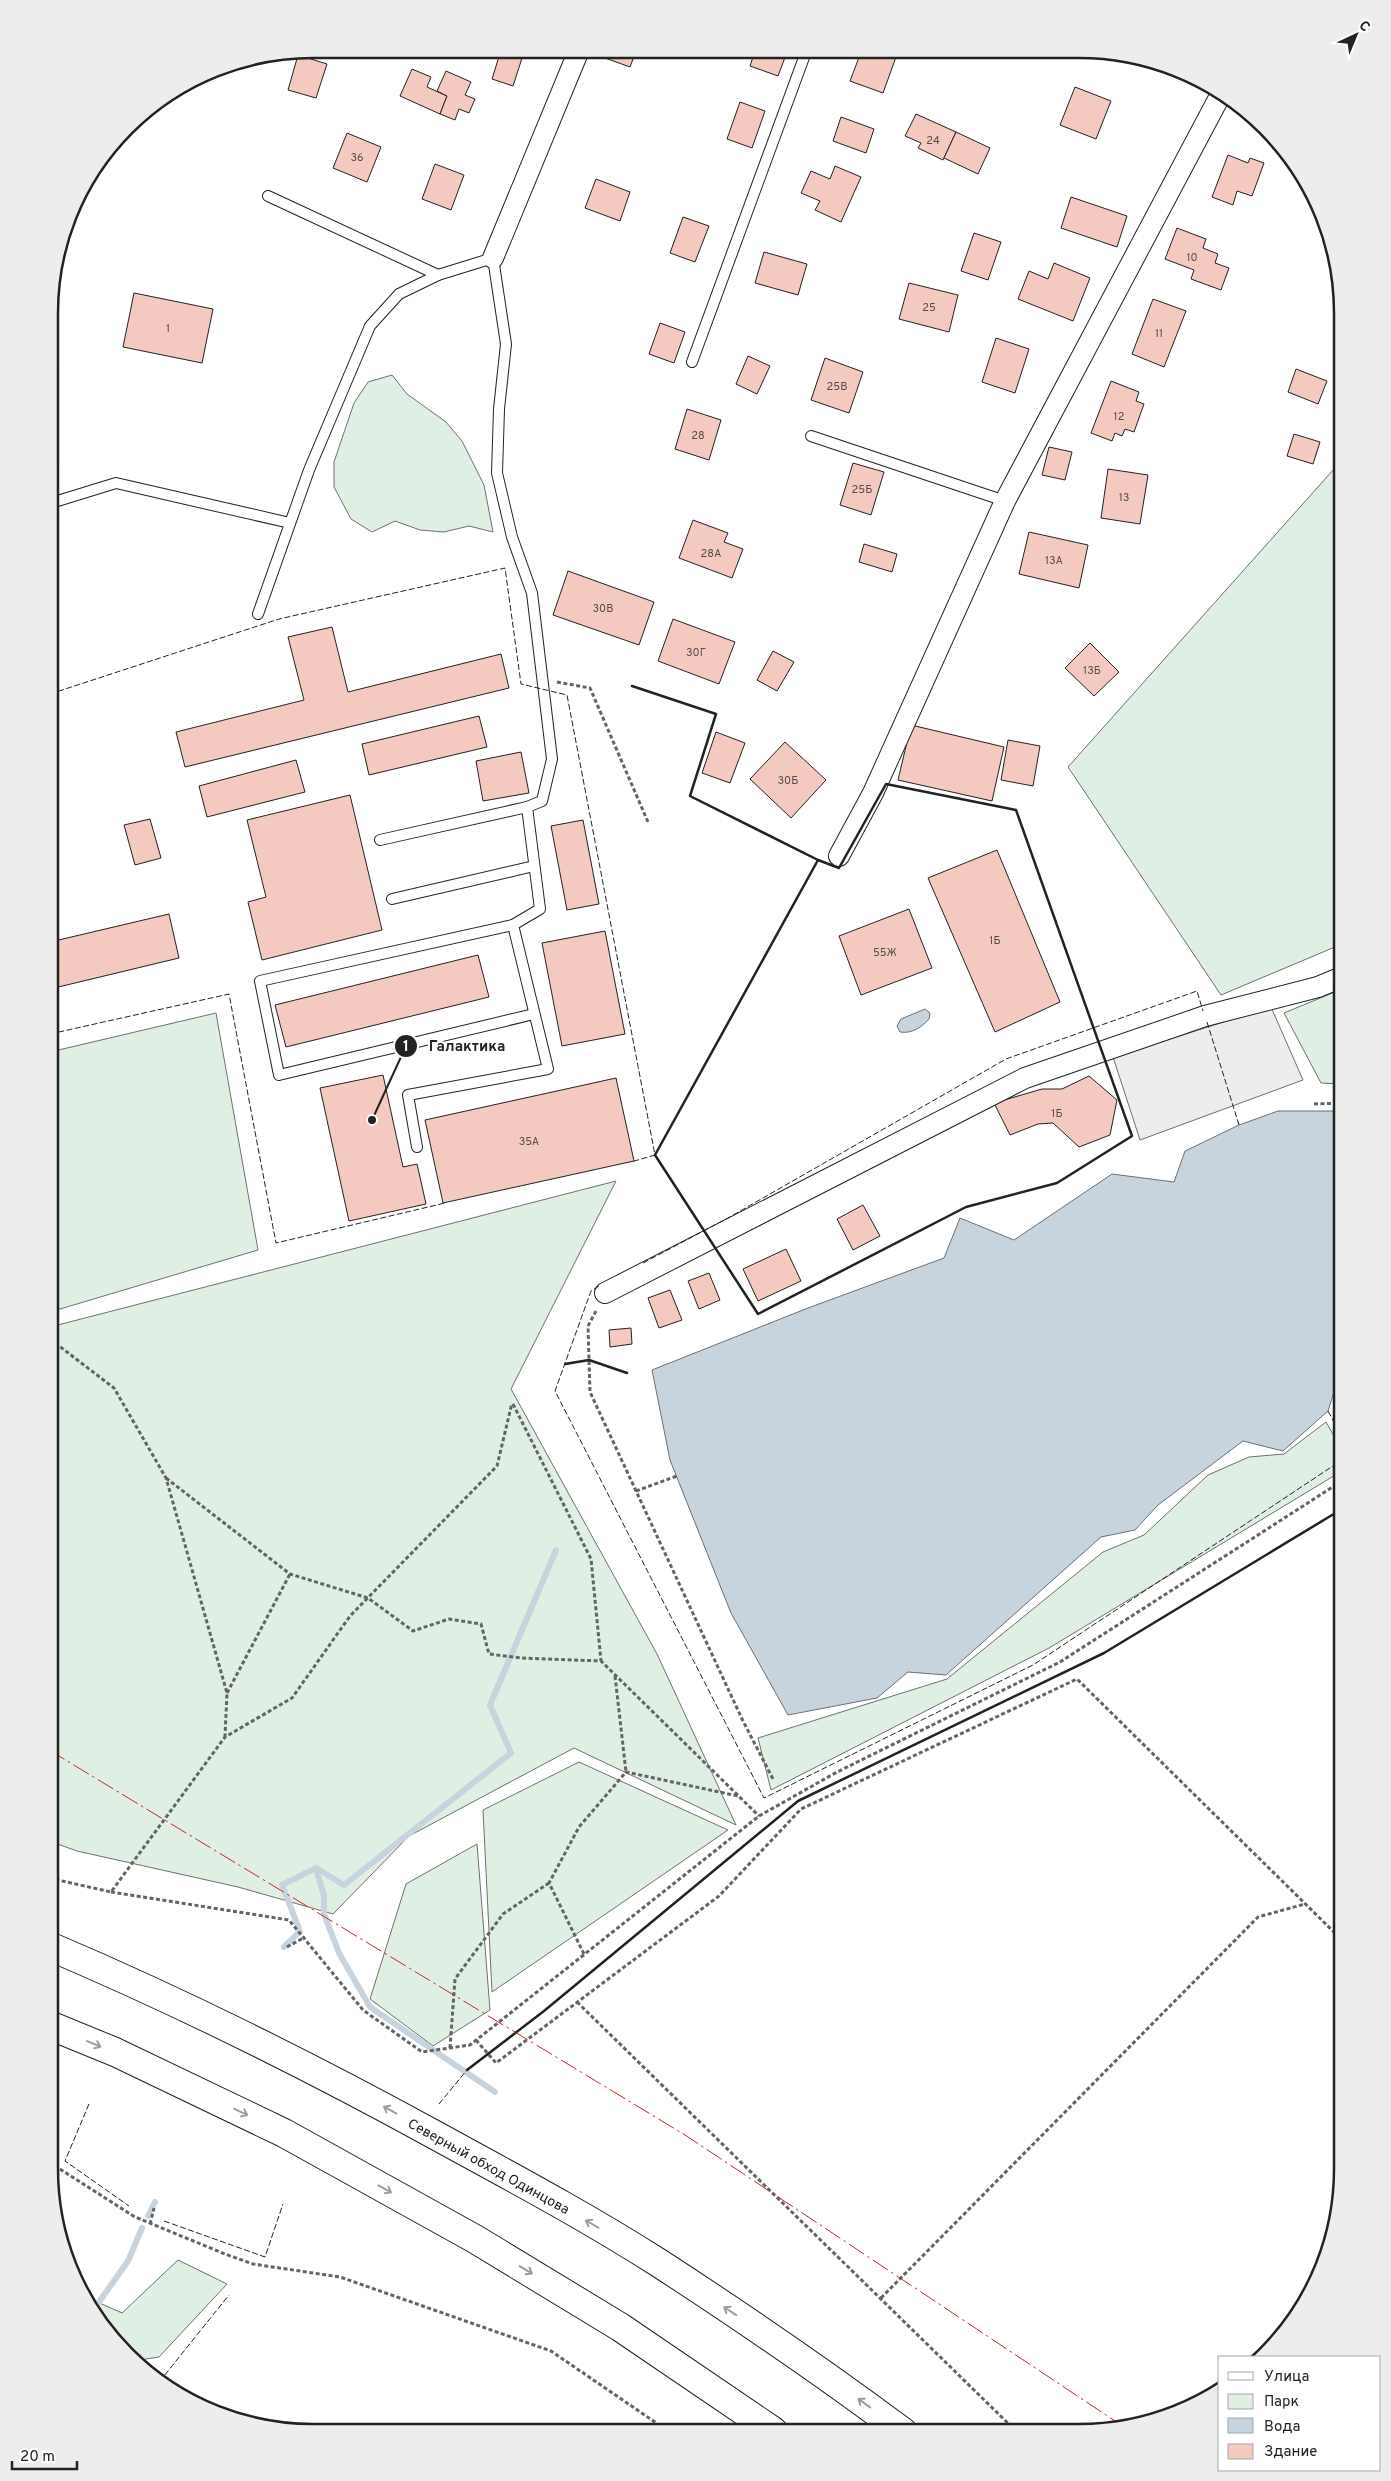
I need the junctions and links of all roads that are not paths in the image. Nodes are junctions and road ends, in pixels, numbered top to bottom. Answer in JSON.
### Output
{"nodes":[{"id":1,"x":576,"y":58,"type":"edge"},
{"id":2,"x":804,"y":58,"type":"edge"},
{"id":3,"x":1218,"y":100,"type":"edge"},
{"id":4,"x":268,"y":196,"type":"dead end"},
{"id":5,"x":493,"y":258,"type":"junction"},
{"id":6,"x":438,"y":276,"type":"junction"},
{"id":7,"x":692,"y":362,"type":"dead end"},
{"id":8,"x":811,"y":436,"type":"dead end"},
{"id":9,"x":58,"y":500,"type":"edge"},
{"id":10,"x":1005,"y":500,"type":"junction"},
{"id":11,"x":290,"y":522,"type":"junction"},
{"id":12,"x":258,"y":614,"type":"dead end"},
{"id":13,"x":527,"y":807,"type":"junction"},
{"id":14,"x":380,"y":840,"type":"dead end"},
{"id":15,"x":839,"y":856,"type":"dead end"},
{"id":16,"x":534,"y":866,"type":"junction"},
{"id":17,"x":392,"y":899,"type":"dead end"},
{"id":18,"x":513,"y":925,"type":"junction"},
{"id":19,"x":1334,"y":980,"type":"edge"},
{"id":20,"x":534,"y":1014,"type":"junction"},
{"id":21,"x":417,"y":1147,"type":"dead end"},
{"id":22,"x":605,"y":1293,"type":"road end"},
{"id":23,"x":58,"y":1950,"type":"edge"},
{"id":24,"x":58,"y":2029,"type":"edge"},
{"id":25,"x":763,"y":2424,"type":"edge"},
{"id":26,"x":892,"y":2424,"type":"edge"}],
"edges":[{"from":1,"to":5,"type":"street"},
{"from":2,"to":7,"type":"lane"},
{"from":3,"to":10,"type":"street"},
{"from":4,"to":6,"type":"lane"},
{"from":5,"to":6,"type":"lane"},
{"from":5,"to":13,"type":"lane"},
{"from":6,"to":11,"type":"lane"},
{"from":8,"to":10,"type":"lane"},
{"from":9,"to":11,"type":"lane"},
{"from":10,"to":15,"type":"street"},
{"from":11,"to":12,"type":"lane"},
{"from":13,"to":14,"type":"lane"},
{"from":13,"to":16,"type":"lane"},
{"from":16,"to":17,"type":"lane"},
{"from":16,"to":18,"type":"lane"},
{"from":18,"to":20,"type":"lane"},
{"from":18,"to":20,"type":"lane"},
{"from":19,"to":22,"type":"street"},
{"from":20,"to":21,"type":"lane"},
{"from":26,"to":23,"type":"highway","name":"Северный обход Одинцова","one_way":true},
{"from":24,"to":25,"type":"highway","one_way":true}]}
